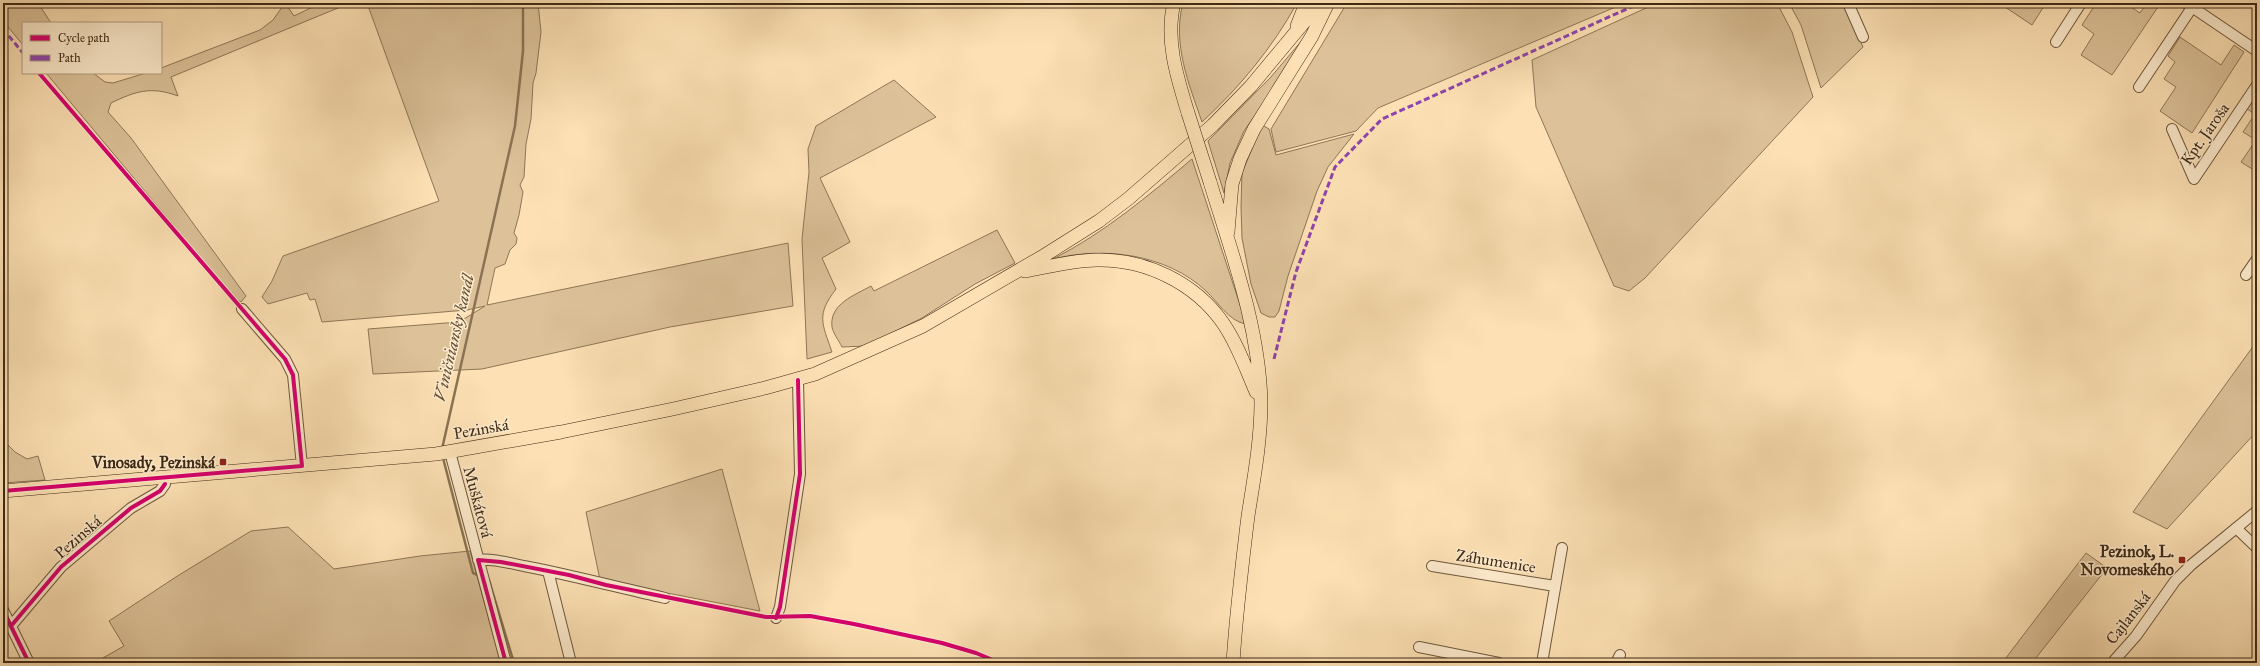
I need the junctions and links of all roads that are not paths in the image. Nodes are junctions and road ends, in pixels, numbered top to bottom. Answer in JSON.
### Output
{"nodes":[{"id":1,"x":1174,"y":3,"type":"edge"},
{"id":2,"x":1306,"y":3,"type":"edge"},
{"id":3,"x":1320,"y":3,"type":"edge"},
{"id":4,"x":1328,"y":3,"type":"edge"},
{"id":5,"x":1848,"y":3,"type":"edge"},
{"id":6,"x":2081,"y":3,"type":"edge"},
{"id":7,"x":2191,"y":4,"type":"edge"},
{"id":8,"x":1863,"y":37,"type":"dead end"},
{"id":9,"x":1292,"y":38,"type":"junction"},
{"id":10,"x":2056,"y":42,"type":"dead end"},
{"id":11,"x":2257,"y":51,"type":"edge"},
{"id":12,"x":2257,"y":84,"type":"edge"},
{"id":13,"x":2139,"y":88,"type":"dead end"},
{"id":14,"x":2172,"y":129,"type":"dead end"},
{"id":15,"x":1228,"y":240,"type":"junction"},
{"id":16,"x":2257,"y":259,"type":"edge"},
{"id":17,"x":1015,"y":272,"type":"junction"},
{"id":18,"x":2246,"y":275,"type":"dead end"},
{"id":19,"x":242,"y":309,"type":"dead end"},
{"id":20,"x":798,"y":380,"type":"junction"},
{"id":21,"x":1261,"y":402,"type":"junction"},
{"id":22,"x":443,"y":453,"type":"junction"},
{"id":23,"x":302,"y":466,"type":"junction"},
{"id":24,"x":165,"y":478,"type":"junction"},
{"id":25,"x":3,"y":491,"type":"edge"},
{"id":26,"x":2257,"y":511,"type":"edge"},
{"id":27,"x":2236,"y":528,"type":"junction"},
{"id":28,"x":1562,"y":548,"type":"dead end"},
{"id":29,"x":2257,"y":548,"type":"edge"},
{"id":30,"x":478,"y":560,"type":"junction"},
{"id":31,"x":1432,"y":566,"type":"dead end"},
{"id":32,"x":548,"y":571,"type":"junction"},
{"id":33,"x":1555,"y":586,"type":"junction"},
{"id":34,"x":666,"y":598,"type":"dead end"},
{"id":35,"x":3,"y":610,"type":"edge"},
{"id":36,"x":776,"y":618,"type":"dead end"},
{"id":37,"x":11,"y":626,"type":"junction"},
{"id":38,"x":1419,"y":647,"type":"dead end"},
{"id":39,"x":570,"y":659,"type":"dead end"},
{"id":40,"x":1544,"y":662,"type":"edge"},
{"id":41,"x":29,"y":663,"type":"edge"},
{"id":42,"x":506,"y":663,"type":"edge"},
{"id":43,"x":1233,"y":663,"type":"edge"},
{"id":44,"x":1499,"y":663,"type":"edge"},
{"id":45,"x":2112,"y":663,"type":"edge"}],
"edges":[{"from":1,"to":15,"type":"main road","bridge":true},
{"from":2,"to":9,"type":"main road"},
{"from":3,"to":9,"type":"main road","name":"Pezinská"},
{"from":4,"to":15,"type":"main road"},
{"from":5,"to":8,"type":"street"},
{"from":6,"to":10,"type":"street"},
{"from":7,"to":11,"type":"street"},
{"from":7,"to":13,"type":"street"},
{"from":9,"to":17,"type":"main road","name":"Pezinská"},
{"from":12,"to":14,"type":"street","name":"Kpt. Jaroša"},
{"from":15,"to":21,"type":"main road"},
{"from":16,"to":18,"type":"street"},
{"from":17,"to":20,"type":"main road","name":"Pezinská"},
{"from":17,"to":21,"type":"main road"},
{"from":19,"to":23,"type":"street"},
{"from":20,"to":22,"type":"main road","name":"Pezinská"},
{"from":20,"to":36,"type":"street"},
{"from":21,"to":43,"type":"main road"},
{"from":22,"to":23,"type":"main road","name":"Pezinská"},
{"from":22,"to":30,"type":"street","name":"Muškátová"},
{"from":23,"to":24,"type":"main road","name":"Pezinská"},
{"from":24,"to":25,"type":"main road","name":"Pezinská"},
{"from":24,"to":37,"type":"street","name":"Pezinská"},
{"from":26,"to":27,"type":"street","name":"Cajlanská"},
{"from":27,"to":29,"type":"street"},
{"from":27,"to":45,"type":"street","name":"Cajlanská"},
{"from":28,"to":33,"type":"street"},
{"from":30,"to":32,"type":"street","name":"Muškátová"},
{"from":30,"to":42,"type":"street","name":"Muškátová"},
{"from":31,"to":33,"type":"street","name":"Záhumenice"},
{"from":32,"to":34,"type":"street","name":"Muškátová"},
{"from":32,"to":39,"type":"street"},
{"from":33,"to":40,"type":"street"},
{"from":35,"to":37,"type":"street"},
{"from":37,"to":41,"type":"street"},
{"from":38,"to":44,"type":"street"}]}
